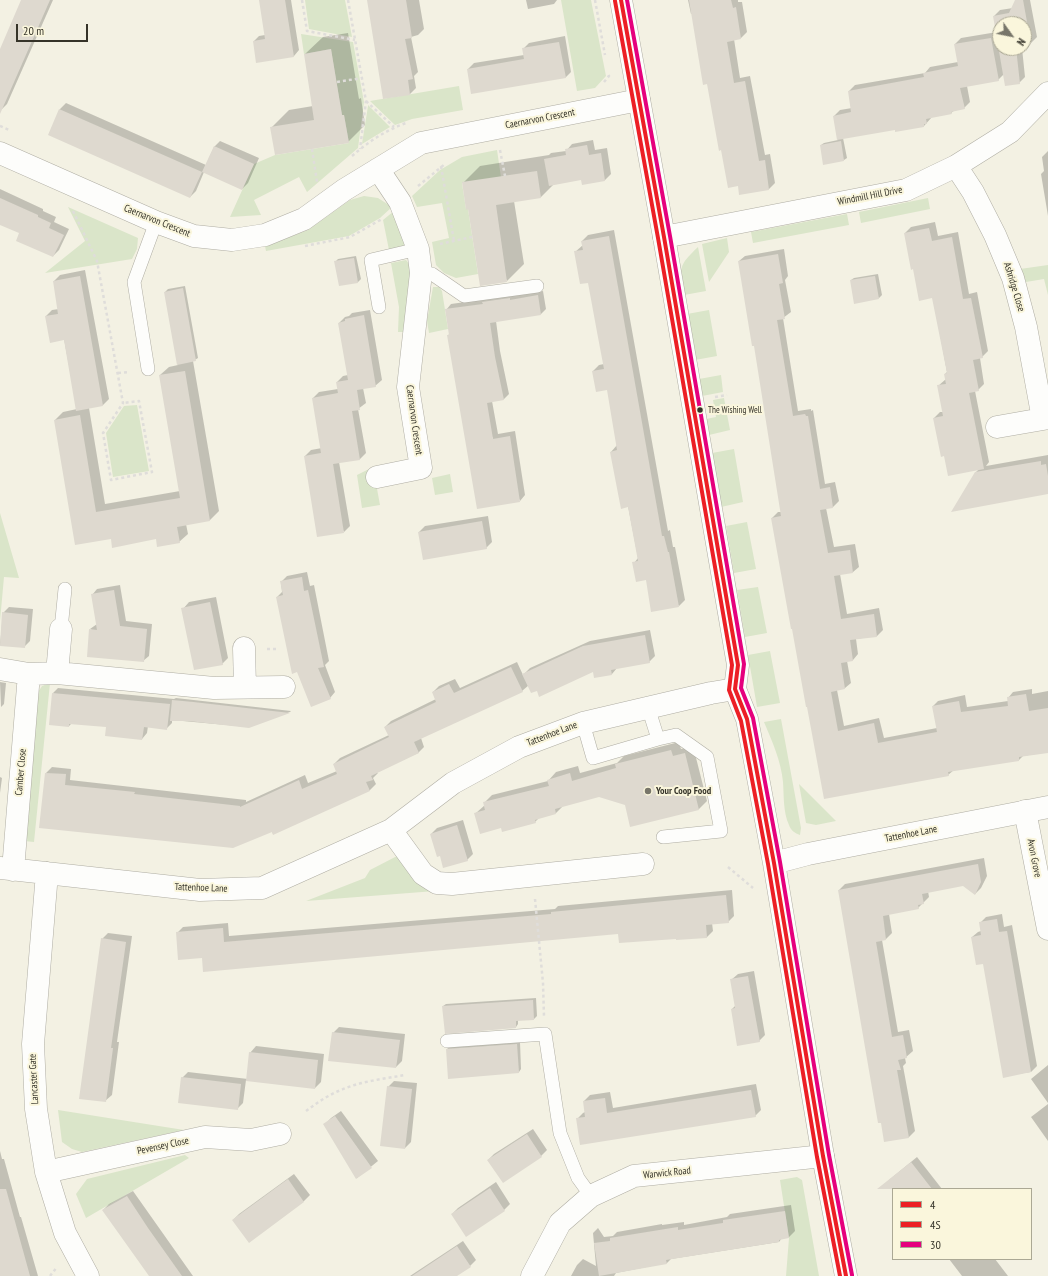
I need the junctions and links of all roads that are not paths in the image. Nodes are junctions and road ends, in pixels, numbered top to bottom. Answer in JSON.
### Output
{"nodes":[{"id":1,"x":621,"y":0,"type":"edge"},
{"id":2,"x":1048,"y":93,"type":"edge"},
{"id":3,"x":639,"y":100,"type":"junction"},
{"id":4,"x":0,"y":153,"type":"edge"},
{"id":5,"x":956,"y":166,"type":"junction"},
{"id":6,"x":378,"y":170,"type":"junction"},
{"id":7,"x":156,"y":222,"type":"junction"},
{"id":8,"x":664,"y":237,"type":"junction"},
{"id":9,"x":418,"y":249,"type":"junction"},
{"id":10,"x":421,"y":272,"type":"junction"},
{"id":11,"x":537,"y":286,"type":"dead end"},
{"id":12,"x":380,"y":306,"type":"dead end"},
{"id":13,"x":148,"y":369,"type":"dead end"},
{"id":14,"x":1045,"y":418,"type":"edge"},
{"id":15,"x":997,"y":426,"type":"dead end"},
{"id":16,"x":377,"y":477,"type":"dead end"},
{"id":17,"x":65,"y":589,"type":"dead end"},
{"id":18,"x":61,"y":629,"type":"joint"},
{"id":19,"x":244,"y":648,"type":"dead end"},
{"id":20,"x":0,"y":669,"type":"edge"},
{"id":21,"x":29,"y":674,"type":"junction"},
{"id":22,"x":57,"y":674,"type":"junction"},
{"id":23,"x":245,"y":687,"type":"junction"},
{"id":24,"x":284,"y":687,"type":"dead end"},
{"id":25,"x":735,"y":689,"type":"junction"},
{"id":26,"x":648,"y":707,"type":"junction"},
{"id":27,"x":583,"y":723,"type":"junction"},
{"id":28,"x":658,"y":739,"type":"junction"},
{"id":29,"x":1048,"y":807,"type":"edge"},
{"id":30,"x":1025,"y":811,"type":"junction"},
{"id":31,"x":391,"y":830,"type":"junction"},
{"id":32,"x":663,"y":838,"type":"dead end"},
{"id":33,"x":774,"y":863,"type":"junction"},
{"id":34,"x":643,"y":864,"type":"dead end"},
{"id":35,"x":7,"y":869,"type":"edge"},
{"id":36,"x":47,"y":873,"type":"junction"},
{"id":37,"x":1048,"y":929,"type":"edge"},
{"id":38,"x":447,"y":1041,"type":"dead end"},
{"id":39,"x":280,"y":1134,"type":"dead end"},
{"id":40,"x":823,"y":1156,"type":"junction"},
{"id":41,"x":46,"y":1172,"type":"junction"},
{"id":42,"x":591,"y":1196,"type":"junction"},
{"id":43,"x":88,"y":1276,"type":"edge"},
{"id":44,"x":532,"y":1276,"type":"edge"},
{"id":45,"x":846,"y":1276,"type":"edge"}],
"edges":[{"from":1,"to":3,"type":"street"},
{"from":2,"to":5,"type":"street","name":"Windmill Hill Drive"},
{"from":3,"to":6,"type":"street","name":"Caernarvon Crescent"},
{"from":3,"to":8,"type":"street"},
{"from":4,"to":7,"type":"street","name":"Caernarvon Crescent"},
{"from":5,"to":8,"type":"street","name":"Windmill Hill Drive"},
{"from":5,"to":14,"type":"street","name":"Ashridge Close"},
{"from":6,"to":7,"type":"street","name":"Caernarvon Crescent"},
{"from":6,"to":9,"type":"street","name":"Caernarvon Crescent"},
{"from":7,"to":13,"type":"lane"},
{"from":8,"to":25,"type":"street"},
{"from":9,"to":10,"type":"street","name":"Caernarvon Crescent"},
{"from":9,"to":12,"type":"lane"},
{"from":10,"to":11,"type":"lane"},
{"from":10,"to":16,"type":"street","name":"Caernarvon Crescent"},
{"from":14,"to":15,"type":"street","name":"Ashridge Close"},
{"from":17,"to":18,"type":"lane"},
{"from":18,"to":22,"type":"street"},
{"from":19,"to":23,"type":"street"},
{"from":20,"to":21,"type":"street"},
{"from":21,"to":22,"type":"street"},
{"from":21,"to":35,"type":"street","name":"Camber Close"},
{"from":22,"to":23,"type":"street"},
{"from":23,"to":24,"type":"street"},
{"from":25,"to":26,"type":"street","name":"Tattenhoe Lane"},
{"from":25,"to":33,"type":"street"},
{"from":26,"to":27,"type":"street","name":"Tattenhoe Lane"},
{"from":26,"to":28,"type":"lane"},
{"from":27,"to":28,"type":"lane"},
{"from":27,"to":31,"type":"street","name":"Tattenhoe Lane"},
{"from":28,"to":32,"type":"lane"},
{"from":29,"to":30,"type":"street","name":"Tattenhoe Lane"},
{"from":30,"to":33,"type":"street","name":"Tattenhoe Lane"},
{"from":30,"to":37,"type":"street","name":"Avon Grove"},
{"from":31,"to":34,"type":"street"},
{"from":31,"to":36,"type":"street","name":"Tattenhoe Lane"},
{"from":33,"to":40,"type":"street"},
{"from":35,"to":36,"type":"street","name":"Tattenhoe Lane"},
{"from":36,"to":41,"type":"street","name":"Lancaster Gate"},
{"from":38,"to":42,"type":"lane"},
{"from":39,"to":41,"type":"street","name":"Pevensey Close"},
{"from":40,"to":42,"type":"street","name":"Warwick Road"},
{"from":40,"to":45,"type":"street"},
{"from":41,"to":43,"type":"street","name":"Lancaster Gate"},
{"from":42,"to":44,"type":"street","name":"Warwick Road"}]}
